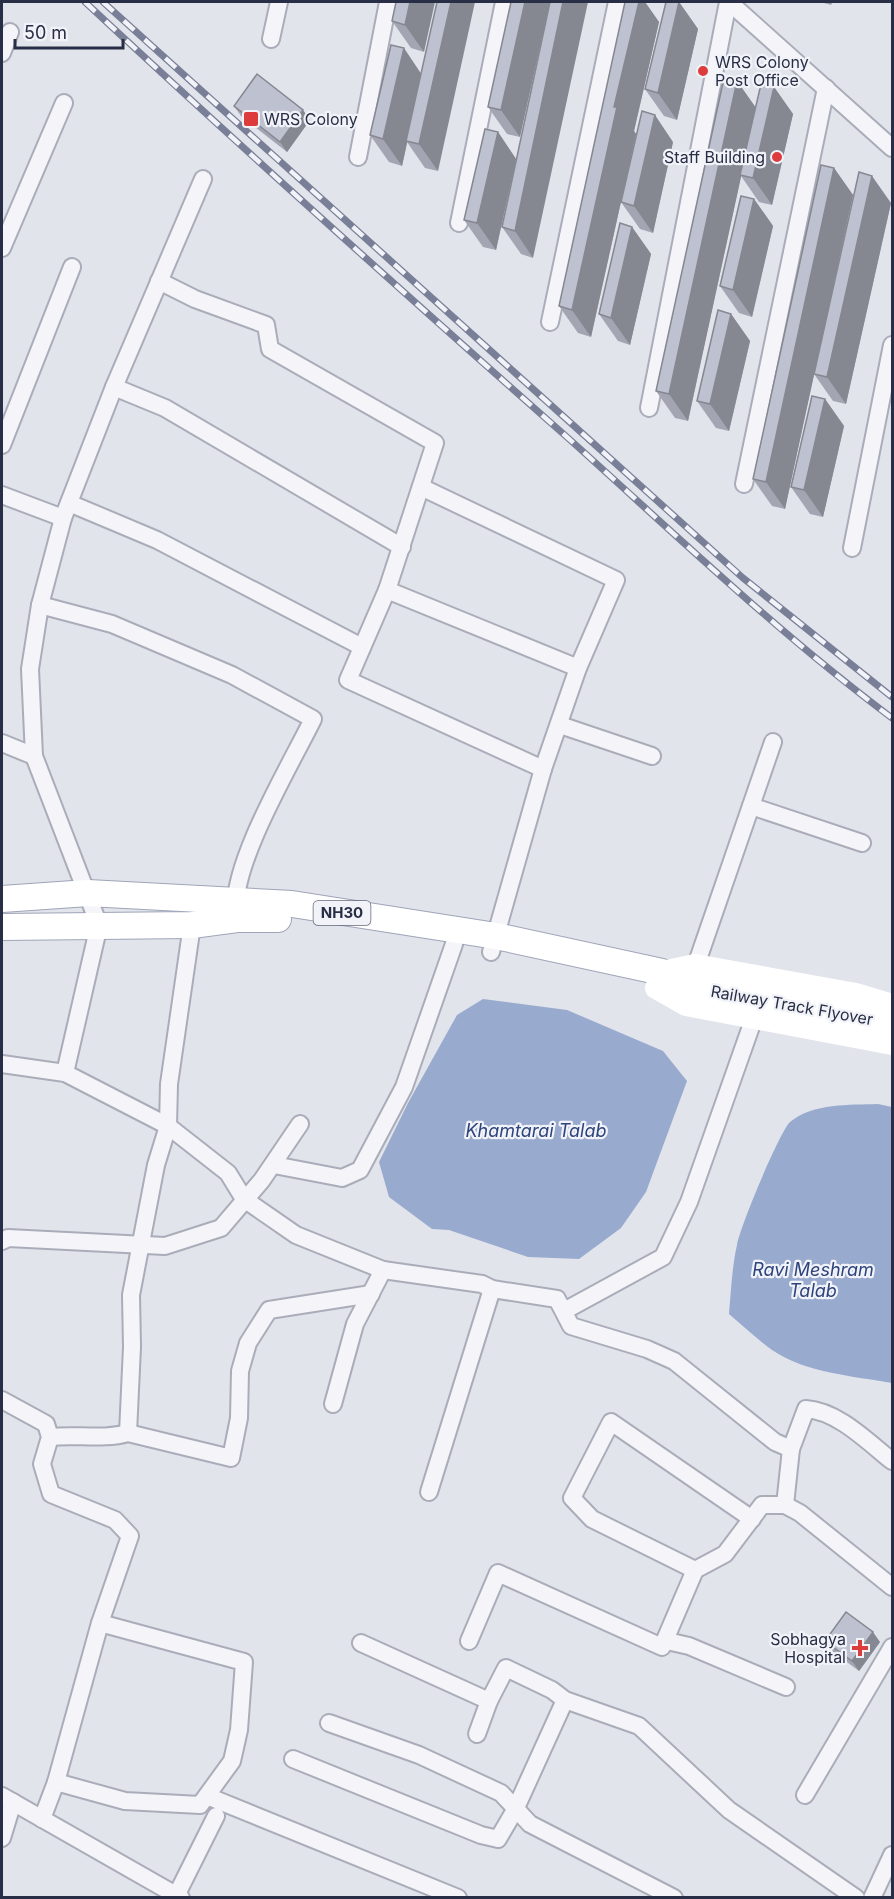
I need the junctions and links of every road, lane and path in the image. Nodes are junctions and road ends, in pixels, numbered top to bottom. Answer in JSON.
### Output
{"nodes":[{"id":1,"x":279,"y":2,"type":"edge"},
{"id":2,"x":388,"y":2,"type":"edge"},
{"id":3,"x":504,"y":2,"type":"edge"},
{"id":4,"x":617,"y":2,"type":"edge"},
{"id":5,"x":728,"y":2,"type":"edge"},
{"id":6,"x":10,"y":32,"type":"dead end"},
{"id":7,"x":271,"y":39,"type":"dead end"},
{"id":8,"x":2,"y":53,"type":"edge"},
{"id":9,"x":826,"y":88,"type":"junction"},
{"id":10,"x":64,"y":103,"type":"dead end"},
{"id":11,"x":892,"y":148,"type":"edge"},
{"id":12,"x":358,"y":157,"type":"dead end"},
{"id":13,"x":203,"y":179,"type":"dead end"},
{"id":14,"x":459,"y":223,"type":"dead end"},
{"id":15,"x":2,"y":248,"type":"edge"},
{"id":16,"x":72,"y":267,"type":"dead end"},
{"id":17,"x":159,"y":281,"type":"junction"},
{"id":18,"x":550,"y":322,"type":"dead end"},
{"id":19,"x":892,"y":345,"type":"edge"},
{"id":20,"x":114,"y":387,"type":"junction"},
{"id":21,"x":649,"y":408,"type":"dead end"},
{"id":22,"x":2,"y":445,"type":"edge"},
{"id":23,"x":744,"y":484,"type":"dead end"},
{"id":24,"x":421,"y":487,"type":"junction"},
{"id":25,"x":2,"y":495,"type":"edge"},
{"id":26,"x":66,"y":511,"type":"junction"},
{"id":27,"x":402,"y":547,"type":"junction"},
{"id":28,"x":852,"y":548,"type":"dead end"},
{"id":29,"x":387,"y":590,"type":"junction"},
{"id":30,"x":40,"y":604,"type":"junction"},
{"id":31,"x":362,"y":647,"type":"junction"},
{"id":32,"x":578,"y":668,"type":"junction"},
{"id":33,"x":560,"y":725,"type":"junction"},
{"id":34,"x":773,"y":742,"type":"dead end"},
{"id":35,"x":2,"y":743,"type":"edge"},
{"id":36,"x":34,"y":756,"type":"junction"},
{"id":37,"x":652,"y":756,"type":"dead end"},
{"id":38,"x":543,"y":769,"type":"junction"},
{"id":39,"x":752,"y":806,"type":"junction"},
{"id":40,"x":862,"y":843,"type":"dead end"},
{"id":41,"x":88,"y":893,"type":"junction"},
{"id":42,"x":2,"y":899,"type":"edge"},
{"id":43,"x":236,"y":909,"type":"junction"},
{"id":44,"x":99,"y":925,"type":"junction"},
{"id":45,"x":192,"y":925,"type":"junction"},
{"id":46,"x":2,"y":927,"type":"edge"},
{"id":47,"x":454,"y":944,"type":"junction"},
{"id":48,"x":493,"y":944,"type":"junction"},
{"id":49,"x":677,"y":984,"type":"junction"},
{"id":50,"x":892,"y":1005,"type":"edge"},
{"id":51,"x":753,"y":1018,"type":"junction"},
{"id":52,"x":892,"y":1023,"type":"edge"},
{"id":53,"x":892,"y":1044,"type":"edge"},
{"id":54,"x":2,"y":1064,"type":"edge"},
{"id":55,"x":65,"y":1073,"type":"junction"},
{"id":56,"x":300,"y":1124,"type":"dead end"},
{"id":57,"x":168,"y":1126,"type":"junction"},
{"id":58,"x":274,"y":1165,"type":"junction"},
{"id":59,"x":244,"y":1199,"type":"junction"},
{"id":60,"x":2,"y":1241,"type":"edge"},
{"id":61,"x":140,"y":1246,"type":"junction"},
{"id":62,"x":383,"y":1270,"type":"junction"},
{"id":63,"x":492,"y":1289,"type":"junction"},
{"id":64,"x":370,"y":1294,"type":"junction"},
{"id":65,"x":564,"y":1311,"type":"junction"},
{"id":66,"x":2,"y":1400,"type":"edge"},
{"id":67,"x":333,"y":1404,"type":"dead end"},
{"id":68,"x":128,"y":1433,"type":"junction"},
{"id":69,"x":50,"y":1437,"type":"junction"},
{"id":70,"x":791,"y":1449,"type":"junction"},
{"id":71,"x":892,"y":1461,"type":"edge"},
{"id":72,"x":429,"y":1492,"type":"dead end"},
{"id":73,"x":785,"y":1505,"type":"junction"},
{"id":74,"x":752,"y":1519,"type":"junction"},
{"id":75,"x":695,"y":1570,"type":"junction"},
{"id":76,"x":892,"y":1587,"type":"edge"},
{"id":77,"x":100,"y":1623,"type":"junction"},
{"id":78,"x":469,"y":1641,"type":"dead end"},
{"id":79,"x":667,"y":1641,"type":"junction"},
{"id":80,"x":360,"y":1643,"type":"dead end"},
{"id":81,"x":892,"y":1647,"type":"edge"},
{"id":82,"x":786,"y":1687,"type":"dead end"},
{"id":83,"x":565,"y":1700,"type":"junction"},
{"id":84,"x":489,"y":1701,"type":"junction"},
{"id":85,"x":329,"y":1722,"type":"dead end"},
{"id":86,"x":477,"y":1734,"type":"dead end"},
{"id":87,"x":293,"y":1759,"type":"dead end"},
{"id":88,"x":56,"y":1782,"type":"junction"},
{"id":89,"x":805,"y":1795,"type":"dead end"},
{"id":90,"x":207,"y":1796,"type":"junction"},
{"id":91,"x":7,"y":1799,"type":"edge"},
{"id":92,"x":515,"y":1810,"type":"junction"},
{"id":93,"x":216,"y":1816,"type":"dead end"},
{"id":94,"x":42,"y":1819,"type":"junction"},
{"id":95,"x":2,"y":1838,"type":"edge"},
{"id":96,"x":892,"y":1855,"type":"edge"},
{"id":97,"x":427,"y":1892,"type":"edge"},
{"id":98,"x":177,"y":1897,"type":"edge"},
{"id":99,"x":458,"y":1898,"type":"edge"},
{"id":100,"x":674,"y":1898,"type":"edge"},
{"id":101,"x":856,"y":1898,"type":"edge"},
{"id":102,"x":872,"y":1898,"type":"edge"}],
"edges":[{"from":1,"to":7,"type":"street"},
{"from":2,"to":12,"type":"street"},
{"from":3,"to":14,"type":"street"},
{"from":4,"to":18,"type":"street"},
{"from":5,"to":9,"type":"street"},
{"from":5,"to":21,"type":"street"},
{"from":6,"to":8,"type":"street"},
{"from":9,"to":11,"type":"street"},
{"from":9,"to":23,"type":"street"},
{"from":10,"to":15,"type":"street"},
{"from":13,"to":17,"type":"street"},
{"from":16,"to":22,"type":"street"},
{"from":17,"to":20,"type":"street"},
{"from":17,"to":24,"type":"street"},
{"from":19,"to":28,"type":"street"},
{"from":20,"to":26,"type":"street"},
{"from":20,"to":27,"type":"street"},
{"from":24,"to":27,"type":"street"},
{"from":24,"to":32,"type":"street"},
{"from":25,"to":26,"type":"street"},
{"from":26,"to":30,"type":"street"},
{"from":26,"to":31,"type":"street"},
{"from":27,"to":29,"type":"street"},
{"from":29,"to":31,"type":"street"},
{"from":29,"to":32,"type":"street"},
{"from":30,"to":36,"type":"street"},
{"from":30,"to":43,"type":"street"},
{"from":31,"to":38,"type":"street"},
{"from":32,"to":33,"type":"street"},
{"from":33,"to":37,"type":"street"},
{"from":33,"to":38,"type":"street"},
{"from":34,"to":39,"type":"street"},
{"from":35,"to":36,"type":"street"},
{"from":36,"to":41,"type":"street"},
{"from":38,"to":48,"type":"street"},
{"from":39,"to":40,"type":"street"},
{"from":39,"to":49,"type":"street"},
{"from":41,"to":42,"type":"main road","number":"NH30"},
{"from":41,"to":43,"type":"main road","number":"NH30"},
{"from":41,"to":44,"type":"street"},
{"from":43,"to":45,"type":"main road","number":"NH30"},
{"from":43,"to":47,"type":"main road","number":"NH30"},
{"from":43,"to":48,"type":"main road","number":"NH30"},
{"from":44,"to":45,"type":"main road","number":"NH30"},
{"from":44,"to":46,"type":"main road","number":"NH30"},
{"from":44,"to":55,"type":"street"},
{"from":45,"to":57,"type":"street"},
{"from":47,"to":48,"type":"main road","number":"NH30"},
{"from":47,"to":58,"type":"street"},
{"from":48,"to":49,"type":"main road","number":"NH30"},
{"from":49,"to":50,"type":"street"},
{"from":49,"to":51,"type":"street"},
{"from":49,"to":52,"type":"main road","name":"Railway Track Flyover","number":"NH30"},
{"from":51,"to":53,"type":"street"},
{"from":51,"to":65,"type":"street"},
{"from":54,"to":55,"type":"street"},
{"from":55,"to":57,"type":"street"},
{"from":56,"to":58,"type":"street"},
{"from":57,"to":59,"type":"street"},
{"from":57,"to":61,"type":"street"},
{"from":58,"to":59,"type":"street"},
{"from":59,"to":61,"type":"street"},
{"from":59,"to":62,"type":"street"},
{"from":60,"to":61,"type":"street"},
{"from":61,"to":68,"type":"street"},
{"from":62,"to":63,"type":"street"},
{"from":62,"to":64,"type":"street"},
{"from":63,"to":65,"type":"street"},
{"from":63,"to":72,"type":"street"},
{"from":64,"to":67,"type":"street"},
{"from":64,"to":68,"type":"street"},
{"from":65,"to":70,"type":"street"},
{"from":66,"to":69,"type":"street"},
{"from":68,"to":69,"type":"street"},
{"from":69,"to":77,"type":"street"},
{"from":70,"to":71,"type":"street"},
{"from":70,"to":73,"type":"street"},
{"from":73,"to":74,"type":"street"},
{"from":73,"to":76,"type":"street"},
{"from":74,"to":75,"type":"street"},
{"from":74,"to":75,"type":"street"},
{"from":75,"to":79,"type":"street"},
{"from":77,"to":88,"type":"street"},
{"from":77,"to":90,"type":"street"},
{"from":78,"to":79,"type":"street"},
{"from":79,"to":82,"type":"street"},
{"from":80,"to":84,"type":"street"},
{"from":81,"to":89,"type":"street"},
{"from":83,"to":84,"type":"street"},
{"from":83,"to":92,"type":"street"},
{"from":83,"to":101,"type":"street"},
{"from":84,"to":86,"type":"street"},
{"from":85,"to":92,"type":"street"},
{"from":87,"to":92,"type":"street"},
{"from":88,"to":90,"type":"street"},
{"from":88,"to":94,"type":"street"},
{"from":90,"to":97,"type":"street"},
{"from":91,"to":94,"type":"street"},
{"from":91,"to":95,"type":"street"},
{"from":92,"to":100,"type":"street"},
{"from":93,"to":98,"type":"street"},
{"from":94,"to":98,"type":"street"},
{"from":96,"to":102,"type":"street"},
{"from":97,"to":99,"type":"street"}]}
